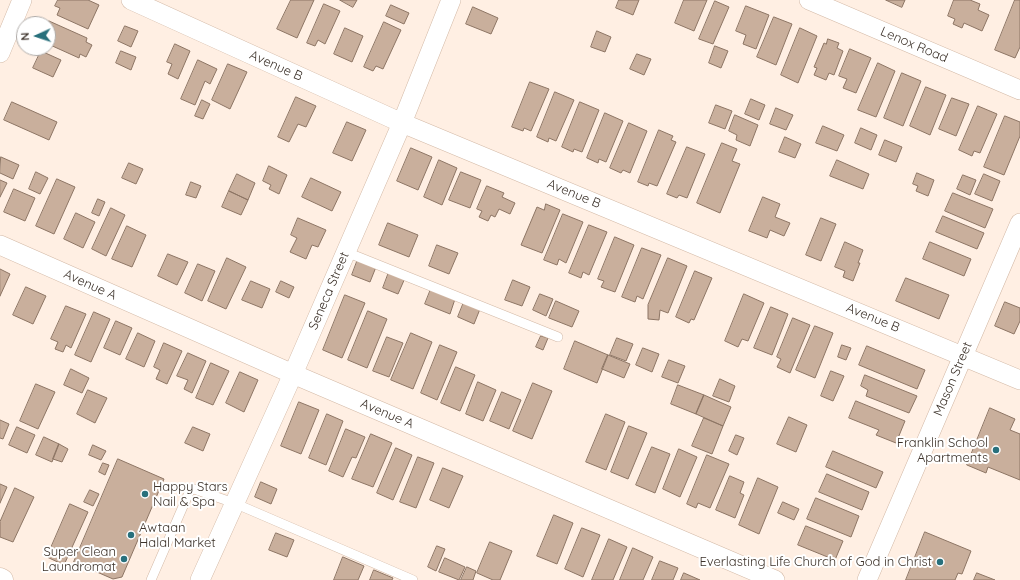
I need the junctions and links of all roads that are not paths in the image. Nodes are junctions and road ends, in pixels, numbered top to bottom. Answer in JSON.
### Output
{"nodes":[{"id":1,"x":22,"y":0,"type":"edge"},
{"id":2,"x":131,"y":0,"type":"edge"},
{"id":3,"x":451,"y":0,"type":"edge"},
{"id":4,"x":808,"y":0,"type":"edge"},
{"id":5,"x":0,"y":53,"type":"edge"},
{"id":6,"x":1020,"y":90,"type":"edge"},
{"id":7,"x":402,"y":123,"type":"junction"},
{"id":8,"x":1020,"y":223,"type":"edge"},
{"id":9,"x":0,"y":245,"type":"edge"},
{"id":10,"x":346,"y":252,"type":"junction"},
{"id":11,"x":558,"y":337,"type":"dead end"},
{"id":12,"x":964,"y":356,"type":"junction"},
{"id":13,"x":293,"y":374,"type":"junction"},
{"id":14,"x":1020,"y":380,"type":"edge"},
{"id":15,"x":234,"y":503,"type":"junction"},
{"id":16,"x":151,"y":580,"type":"edge"},
{"id":17,"x":200,"y":580,"type":"edge"},
{"id":18,"x":413,"y":580,"type":"edge"},
{"id":19,"x":775,"y":580,"type":"edge"},
{"id":20,"x":867,"y":580,"type":"edge"}],
"edges":[{"from":1,"to":5,"type":"street"},
{"from":2,"to":7,"type":"street","name":"Avenue B"},
{"from":3,"to":7,"type":"street","name":"Seneca Street"},
{"from":4,"to":6,"type":"street","name":"Lenox Road"},
{"from":7,"to":10,"type":"street","name":"Seneca Street"},
{"from":7,"to":12,"type":"street","name":"Avenue B"},
{"from":8,"to":12,"type":"street","name":"Mason Street"},
{"from":9,"to":13,"type":"street","name":"Avenue A"},
{"from":10,"to":11,"type":"lane"},
{"from":10,"to":13,"type":"street","name":"Seneca Street"},
{"from":12,"to":14,"type":"street","name":"Avenue B"},
{"from":12,"to":20,"type":"street","name":"Mason Street"},
{"from":13,"to":15,"type":"street","name":"Seneca Street"},
{"from":13,"to":19,"type":"street","name":"Avenue A"},
{"from":15,"to":16,"type":"lane"},
{"from":15,"to":17,"type":"street","name":"Seneca Street"},
{"from":15,"to":18,"type":"lane"}]}
